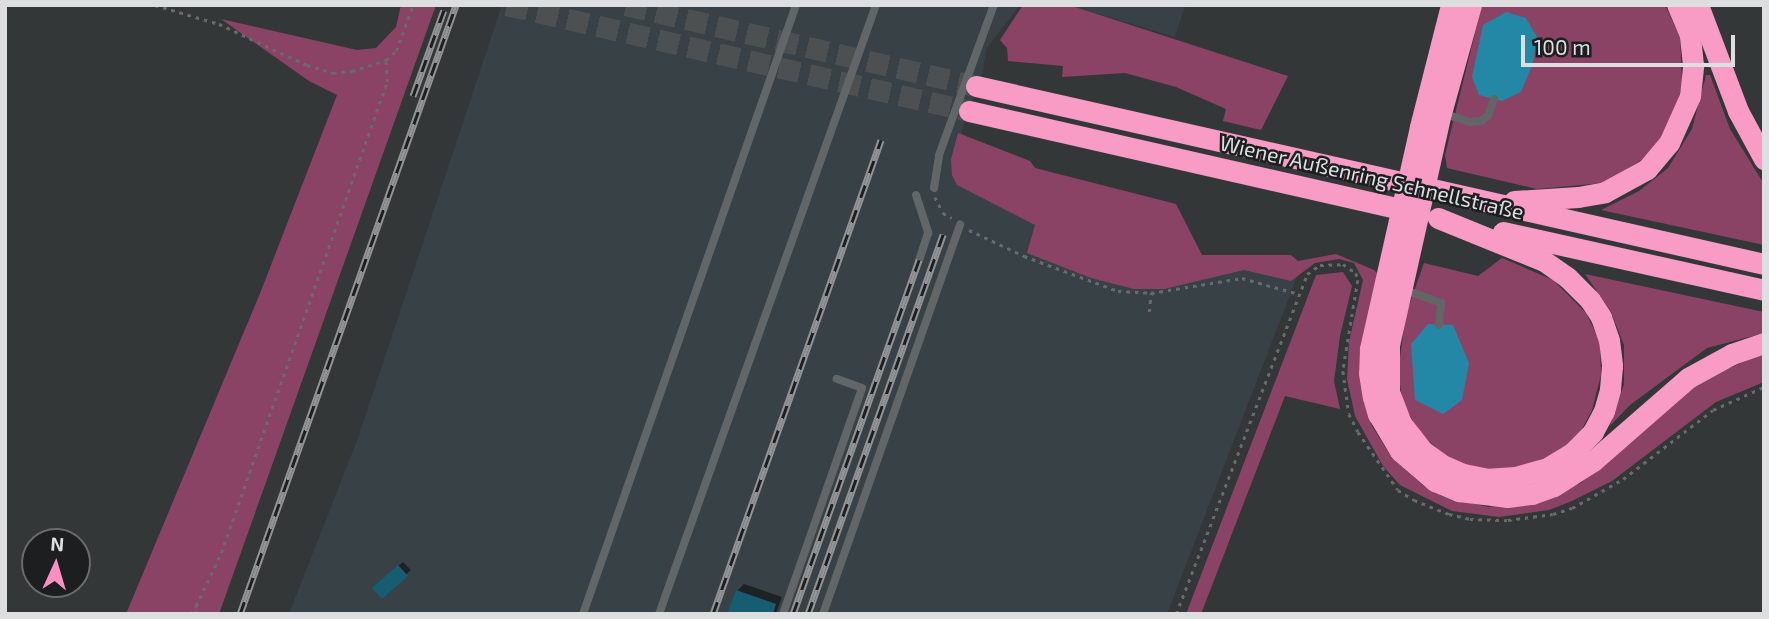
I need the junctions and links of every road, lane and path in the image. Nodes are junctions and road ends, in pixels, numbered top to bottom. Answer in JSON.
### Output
{"nodes":[{"id":1,"x":155,"y":5,"type":"edge"},
{"id":2,"x":413,"y":5,"type":"edge"},
{"id":3,"x":796,"y":5,"type":"edge"},
{"id":4,"x":876,"y":5,"type":"edge"},
{"id":5,"x":995,"y":5,"type":"edge"},
{"id":6,"x":1451,"y":5,"type":"edge"},
{"id":7,"x":1471,"y":5,"type":"edge"},
{"id":8,"x":1677,"y":5,"type":"edge"},
{"id":9,"x":1698,"y":5,"type":"edge"},
{"id":10,"x":386,"y":60,"type":"junction"},
{"id":11,"x":976,"y":86,"type":"tunnel mouth"},
{"id":12,"x":1494,"y":99,"type":"dead end"},
{"id":13,"x":969,"y":111,"type":"tunnel mouth"},
{"id":14,"x":1433,"y":123,"type":"junction"},
{"id":15,"x":1764,"y":159,"type":"edge"},
{"id":16,"x":934,"y":188,"type":"joint"},
{"id":17,"x":916,"y":195,"type":"dead end"},
{"id":18,"x":1481,"y":201,"type":"junction"},
{"id":19,"x":1438,"y":218,"type":"junction"},
{"id":20,"x":960,"y":224,"type":"junction"},
{"id":21,"x":919,"y":260,"type":"dead end"},
{"id":22,"x":1764,"y":264,"type":"edge"},
{"id":23,"x":1398,"y":275,"type":"junction"},
{"id":24,"x":1764,"y":290,"type":"edge"},
{"id":25,"x":1152,"y":293,"type":"junction"},
{"id":26,"x":1299,"y":294,"type":"junction"},
{"id":27,"x":1149,"y":312,"type":"dead end"},
{"id":28,"x":1439,"y":325,"type":"dead end"},
{"id":29,"x":1764,"y":342,"type":"edge"},
{"id":30,"x":837,"y":379,"type":"dead end"},
{"id":31,"x":1764,"y":387,"type":"edge"},
{"id":32,"x":196,"y":606,"type":"junction"},
{"id":33,"x":190,"y":614,"type":"edge"},
{"id":34,"x":196,"y":614,"type":"edge"},
{"id":35,"x":583,"y":614,"type":"edge"},
{"id":36,"x":659,"y":614,"type":"edge"},
{"id":37,"x":783,"y":614,"type":"edge"},
{"id":38,"x":823,"y":614,"type":"edge"},
{"id":39,"x":1176,"y":614,"type":"edge"}],
"edges":[{"from":1,"to":10,"type":"path"},
{"from":2,"to":10,"type":"path"},
{"from":3,"to":35,"type":"lane"},
{"from":4,"to":36,"type":"lane"},
{"from":5,"to":16,"type":"lane"},
{"from":6,"to":14,"type":"highway"},
{"from":7,"to":14,"type":"highway"},
{"from":8,"to":18,"type":"highway"},
{"from":9,"to":15,"type":"highway"},
{"from":10,"to":32,"type":"path"},
{"from":11,"to":18,"type":"highway","name":"Wiener Außenring Schnellstraße"},
{"from":12,"to":14,"type":"lane"},
{"from":13,"to":19,"type":"highway","name":"Wiener Außenring Schnellstraße"},
{"from":14,"to":23,"type":"highway"},
{"from":16,"to":20,"type":"path"},
{"from":17,"to":21,"type":"lane"},
{"from":18,"to":22,"type":"highway","name":"Wiener Außenring Schnellstraße"},
{"from":19,"to":23,"type":"highway"},
{"from":19,"to":24,"type":"highway","name":"Wiener Außenring Schnellstraße"},
{"from":20,"to":25,"type":"path"},
{"from":20,"to":38,"type":"lane"},
{"from":23,"to":28,"type":"lane"},
{"from":23,"to":29,"type":"highway"},
{"from":25,"to":26,"type":"path"},
{"from":25,"to":27,"type":"path"},
{"from":26,"to":31,"type":"path"},
{"from":26,"to":39,"type":"path"},
{"from":30,"to":37,"type":"lane"},
{"from":32,"to":33,"type":"path"},
{"from":32,"to":34,"type":"path"}]}
